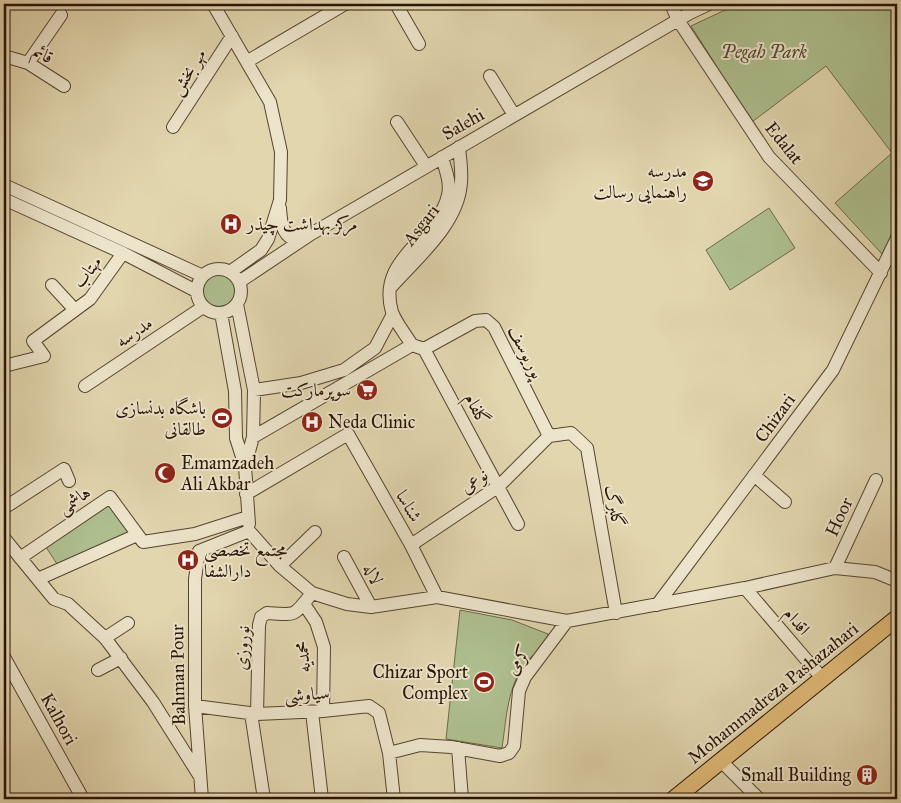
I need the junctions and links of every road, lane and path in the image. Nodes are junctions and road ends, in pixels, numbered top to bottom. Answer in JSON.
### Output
{"nodes":[{"id":1,"x":213,"y":4,"type":"edge"},
{"id":2,"x":345,"y":4,"type":"edge"},
{"id":3,"x":396,"y":4,"type":"edge"},
{"id":4,"x":671,"y":4,"type":"edge"},
{"id":5,"x":709,"y":4,"type":"edge"},
{"id":6,"x":61,"y":15,"type":"dead end"},
{"id":7,"x":678,"y":20,"type":"junction"},
{"id":8,"x":232,"y":36,"type":"junction"},
{"id":9,"x":419,"y":44,"type":"dead end"},
{"id":10,"x":4,"y":56,"type":"edge"},
{"id":11,"x":248,"y":61,"type":"junction"},
{"id":12,"x":28,"y":63,"type":"junction"},
{"id":13,"x":490,"y":76,"type":"dead end"},
{"id":14,"x":64,"y":86,"type":"dead end"},
{"id":15,"x":514,"y":115,"type":"junction"},
{"id":16,"x":397,"y":122,"type":"dead end"},
{"id":17,"x":173,"y":127,"type":"dead end"},
{"id":18,"x":459,"y":147,"type":"junction"},
{"id":19,"x":442,"y":157,"type":"junction"},
{"id":20,"x":426,"y":166,"type":"junction"},
{"id":21,"x":4,"y":185,"type":"edge"},
{"id":22,"x":4,"y":199,"type":"edge"},
{"id":23,"x":280,"y":200,"type":"junction"},
{"id":24,"x":311,"y":234,"type":"junction"},
{"id":25,"x":897,"y":238,"type":"edge"},
{"id":26,"x":123,"y":253,"type":"junction"},
{"id":27,"x":230,"y":272,"type":"junction"},
{"id":28,"x":881,"y":272,"type":"junction"},
{"id":29,"x":203,"y":276,"type":"junction"},
{"id":30,"x":239,"y":282,"type":"junction"},
{"id":31,"x":52,"y":285,"type":"dead end"},
{"id":32,"x":390,"y":288,"type":"junction"},
{"id":33,"x":196,"y":291,"type":"junction"},
{"id":34,"x":236,"y":304,"type":"junction"},
{"id":35,"x":203,"y":307,"type":"junction"},
{"id":36,"x":75,"y":310,"type":"junction"},
{"id":37,"x":221,"y":313,"type":"junction"},
{"id":38,"x":393,"y":314,"type":"junction"},
{"id":39,"x":418,"y":347,"type":"junction"},
{"id":40,"x":4,"y":366,"type":"edge"},
{"id":41,"x":85,"y":386,"type":"dead end"},
{"id":42,"x":254,"y":390,"type":"junction"},
{"id":43,"x":549,"y":436,"type":"junction"},
{"id":44,"x":254,"y":437,"type":"junction"},
{"id":45,"x":244,"y":466,"type":"junction"},
{"id":46,"x":754,"y":475,"type":"junction"},
{"id":47,"x":876,"y":480,"type":"dead end"},
{"id":48,"x":69,"y":481,"type":"dead end"},
{"id":49,"x":499,"y":486,"type":"junction"},
{"id":50,"x":246,"y":494,"type":"junction"},
{"id":51,"x":785,"y":502,"type":"dead end"},
{"id":52,"x":4,"y":508,"type":"edge"},
{"id":53,"x":248,"y":517,"type":"junction"},
{"id":54,"x":518,"y":524,"type":"dead end"},
{"id":55,"x":249,"y":532,"type":"junction"},
{"id":56,"x":315,"y":532,"type":"dead end"},
{"id":57,"x":195,"y":534,"type":"junction"},
{"id":58,"x":137,"y":535,"type":"junction"},
{"id":59,"x":4,"y":538,"type":"edge"},
{"id":60,"x":412,"y":546,"type":"junction"},
{"id":61,"x":199,"y":551,"type":"junction"},
{"id":62,"x":344,"y":557,"type":"dead end"},
{"id":63,"x":20,"y":558,"type":"junction"},
{"id":64,"x":280,"y":566,"type":"junction"},
{"id":65,"x":835,"y":568,"type":"junction"},
{"id":66,"x":38,"y":579,"type":"junction"},
{"id":67,"x":897,"y":581,"type":"edge"},
{"id":68,"x":745,"y":588,"type":"junction"},
{"id":69,"x":312,"y":593,"type":"junction"},
{"id":70,"x":437,"y":597,"type":"junction"},
{"id":71,"x":304,"y":604,"type":"junction"},
{"id":72,"x":657,"y":605,"type":"junction"},
{"id":73,"x":371,"y":607,"type":"junction"},
{"id":74,"x":616,"y":613,"type":"junction"},
{"id":75,"x":897,"y":618,"type":"edge"},
{"id":76,"x":568,"y":621,"type":"junction"},
{"id":77,"x":128,"y":623,"type":"dead end"},
{"id":78,"x":104,"y":638,"type":"junction"},
{"id":79,"x":4,"y":657,"type":"edge"},
{"id":80,"x":121,"y":658,"type":"junction"},
{"id":81,"x":98,"y":670,"type":"dead end"},
{"id":82,"x":822,"y":678,"type":"junction"},
{"id":83,"x":195,"y":706,"type":"junction"},
{"id":84,"x":317,"y":711,"type":"junction"},
{"id":85,"x":254,"y":714,"type":"junction"},
{"id":86,"x":458,"y":748,"type":"junction"},
{"id":87,"x":389,"y":753,"type":"junction"},
{"id":88,"x":721,"y":761,"type":"junction"},
{"id":89,"x":200,"y":774,"type":"junction"},
{"id":90,"x":83,"y":799,"type":"edge"},
{"id":91,"x":202,"y":799,"type":"edge"},
{"id":92,"x":264,"y":799,"type":"edge"},
{"id":93,"x":322,"y":799,"type":"edge"},
{"id":94,"x":394,"y":799,"type":"edge"},
{"id":95,"x":462,"y":799,"type":"edge"},
{"id":96,"x":674,"y":799,"type":"edge"},
{"id":97,"x":759,"y":799,"type":"edge"}],
"edges":[{"from":1,"to":8,"type":"street"},
{"from":2,"to":11,"type":"street"},
{"from":3,"to":9,"type":"street"},
{"from":4,"to":7,"type":"street","name":"Edalat"},
{"from":5,"to":7,"type":"street","name":"Salehi"},
{"from":6,"to":12,"type":"street"},
{"from":7,"to":15,"type":"street","name":"Salehi"},
{"from":7,"to":28,"type":"street","name":"Edalat"},
{"from":8,"to":11,"type":"street"},
{"from":8,"to":17,"type":"street","name":"مهر بخش"},
{"from":10,"to":12,"type":"street","name":"قائم"},
{"from":11,"to":23,"type":"street"},
{"from":12,"to":14,"type":"street","name":"قائم"},
{"from":13,"to":15,"type":"street"},
{"from":15,"to":18,"type":"street","name":"Salehi"},
{"from":16,"to":20,"type":"street"},
{"from":18,"to":19,"type":"street","name":"Salehi"},
{"from":18,"to":32,"type":"street","name":"Asgari"},
{"from":19,"to":20,"type":"street","name":"Salehi"},
{"from":19,"to":32,"type":"street"},
{"from":20,"to":24,"type":"street","name":"Salehi"},
{"from":21,"to":29,"type":"street"},
{"from":22,"to":26,"type":"street"},
{"from":23,"to":24,"type":"street"},
{"from":23,"to":27,"type":"street"},
{"from":24,"to":30,"type":"street","name":"Salehi"},
{"from":25,"to":28,"type":"street","name":"Chizari"},
{"from":26,"to":33,"type":"street"},
{"from":26,"to":36,"type":"street","name":"مهتاب"},
{"from":27,"to":29,"type":"street"},
{"from":27,"to":30,"type":"street"},
{"from":28,"to":46,"type":"street","name":"Chizari"},
{"from":29,"to":33,"type":"street"},
{"from":30,"to":34,"type":"street"},
{"from":31,"to":36,"type":"street","name":"مهتاب"},
{"from":32,"to":38,"type":"street"},
{"from":33,"to":35,"type":"street"},
{"from":34,"to":37,"type":"street"},
{"from":34,"to":42,"type":"street"},
{"from":35,"to":37,"type":"street"},
{"from":35,"to":41,"type":"street","name":"مدرسه"},
{"from":36,"to":40,"type":"street","name":"مهتاب"},
{"from":37,"to":45,"type":"street"},
{"from":38,"to":39,"type":"street"},
{"from":38,"to":42,"type":"street"},
{"from":39,"to":43,"type":"street","name":"پوریوسف"},
{"from":39,"to":44,"type":"street"},
{"from":39,"to":49,"type":"street","name":"گلفام"},
{"from":42,"to":44,"type":"street"},
{"from":43,"to":49,"type":"street","name":"نوعی"},
{"from":43,"to":74,"type":"street","name":"گلبرگ"},
{"from":44,"to":45,"type":"street"},
{"from":45,"to":50,"type":"street"},
{"from":46,"to":51,"type":"street"},
{"from":46,"to":72,"type":"street","name":"Chizari"},
{"from":47,"to":65,"type":"street","name":"Hoor"},
{"from":48,"to":52,"type":"street"},
{"from":49,"to":54,"type":"street","name":"گلفام"},
{"from":49,"to":60,"type":"street","name":"نوعی"},
{"from":50,"to":53,"type":"street"},
{"from":50,"to":60,"type":"street","name":"شناسا"},
{"from":53,"to":55,"type":"street"},
{"from":53,"to":57,"type":"street"},
{"from":55,"to":61,"type":"street"},
{"from":55,"to":64,"type":"street"},
{"from":56,"to":64,"type":"street"},
{"from":57,"to":58,"type":"street"},
{"from":57,"to":61,"type":"street","name":"Bahman Pour"},
{"from":58,"to":63,"type":"street","name":"هاشمی"},
{"from":58,"to":66,"type":"street"},
{"from":59,"to":63,"type":"street"},
{"from":60,"to":70,"type":"street","name":"شناسا"},
{"from":61,"to":83,"type":"street","name":"Bahman Pour"},
{"from":62,"to":73,"type":"street","name":"لاله"},
{"from":63,"to":66,"type":"street"},
{"from":64,"to":69,"type":"street"},
{"from":65,"to":67,"type":"street"},
{"from":65,"to":68,"type":"street"},
{"from":66,"to":78,"type":"street"},
{"from":68,"to":72,"type":"street"},
{"from":68,"to":82,"type":"street","name":"اقدام"},
{"from":69,"to":71,"type":"street","name":"نوروزی"},
{"from":69,"to":73,"type":"street"},
{"from":70,"to":73,"type":"street"},
{"from":70,"to":76,"type":"street"},
{"from":71,"to":84,"type":"street","name":"محمدیه"},
{"from":71,"to":85,"type":"street","name":"نوروزی"},
{"from":72,"to":74,"type":"street"},
{"from":74,"to":76,"type":"street"},
{"from":75,"to":82,"type":"main road","name":"Mohammadreza Pashazahari"},
{"from":76,"to":86,"type":"street","name":"کرمی"},
{"from":77,"to":78,"type":"street"},
{"from":78,"to":80,"type":"street"},
{"from":79,"to":90,"type":"street","name":"Kalhori"},
{"from":80,"to":81,"type":"street"},
{"from":80,"to":89,"type":"street"},
{"from":82,"to":88,"type":"main road","name":"Mohammadreza Pashazahari"},
{"from":83,"to":85,"type":"street","name":"سیاوشی"},
{"from":83,"to":89,"type":"street","name":"Bahman Pour"},
{"from":84,"to":85,"type":"street","name":"سیاوشی"},
{"from":84,"to":87,"type":"street","name":"سیاوشی"},
{"from":84,"to":93,"type":"street","name":"محمدیه"},
{"from":85,"to":92,"type":"street","name":"نوروزی"},
{"from":86,"to":87,"type":"street"},
{"from":86,"to":95,"type":"street"},
{"from":87,"to":94,"type":"street"},
{"from":88,"to":96,"type":"main road","name":"Mohammadreza Pashazahari"},
{"from":88,"to":97,"type":"street"},
{"from":89,"to":91,"type":"street","name":"Bahman Pour"}]}
